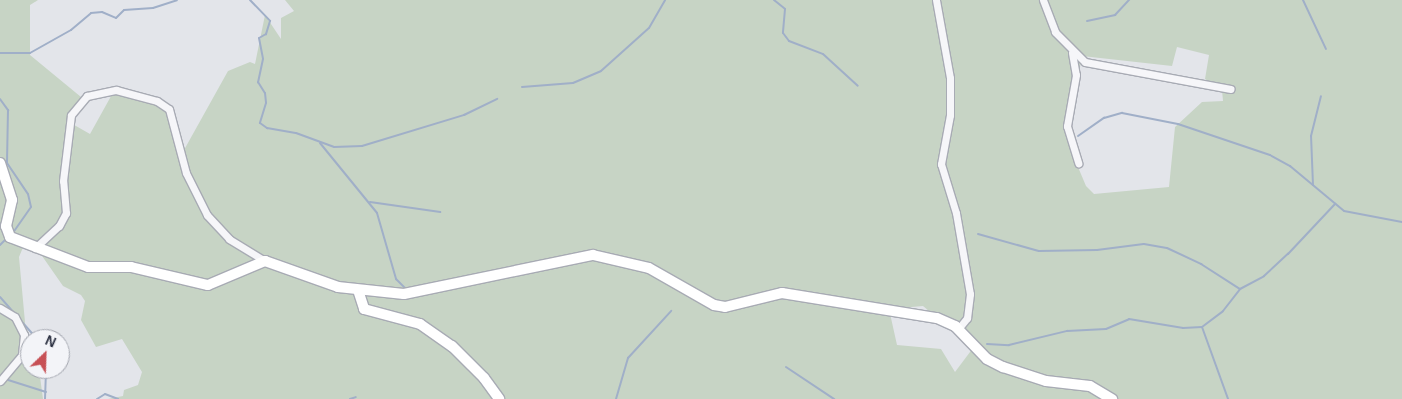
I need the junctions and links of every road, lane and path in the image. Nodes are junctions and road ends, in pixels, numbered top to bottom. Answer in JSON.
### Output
{"nodes":[{"id":1,"x":936,"y":0,"type":"edge"},
{"id":2,"x":1043,"y":0,"type":"edge"},
{"id":3,"x":1072,"y":53,"type":"junction"},
{"id":4,"x":1088,"y":64,"type":"junction"},
{"id":5,"x":1076,"y":75,"type":"junction"},
{"id":6,"x":1231,"y":89,"type":"dead end"},
{"id":7,"x":1078,"y":163,"type":"dead end"},
{"id":8,"x":0,"y":164,"type":"edge"},
{"id":9,"x":6,"y":228,"type":"edge"},
{"id":10,"x":35,"y":249,"type":"junction"},
{"id":11,"x":265,"y":261,"type":"junction"},
{"id":12,"x":358,"y":290,"type":"junction"},
{"id":13,"x":0,"y":308,"type":"edge"},
{"id":14,"x":958,"y":329,"type":"junction"},
{"id":15,"x":0,"y":382,"type":"edge"},
{"id":16,"x":499,"y":399,"type":"edge"},
{"id":17,"x":1112,"y":399,"type":"edge"}],
"edges":[{"from":1,"to":14,"type":"street"},
{"from":2,"to":3,"type":"street"},
{"from":3,"to":4,"type":"street"},
{"from":3,"to":5,"type":"street"},
{"from":4,"to":5,"type":"street"},
{"from":4,"to":6,"type":"street"},
{"from":5,"to":7,"type":"street"},
{"from":8,"to":9,"type":"street"},
{"from":9,"to":10,"type":"street"},
{"from":10,"to":11,"type":"street"},
{"from":10,"to":11,"type":"street"},
{"from":11,"to":12,"type":"street"},
{"from":12,"to":14,"type":"street"},
{"from":12,"to":16,"type":"street"},
{"from":13,"to":15,"type":"street"},
{"from":14,"to":17,"type":"street"}]}
